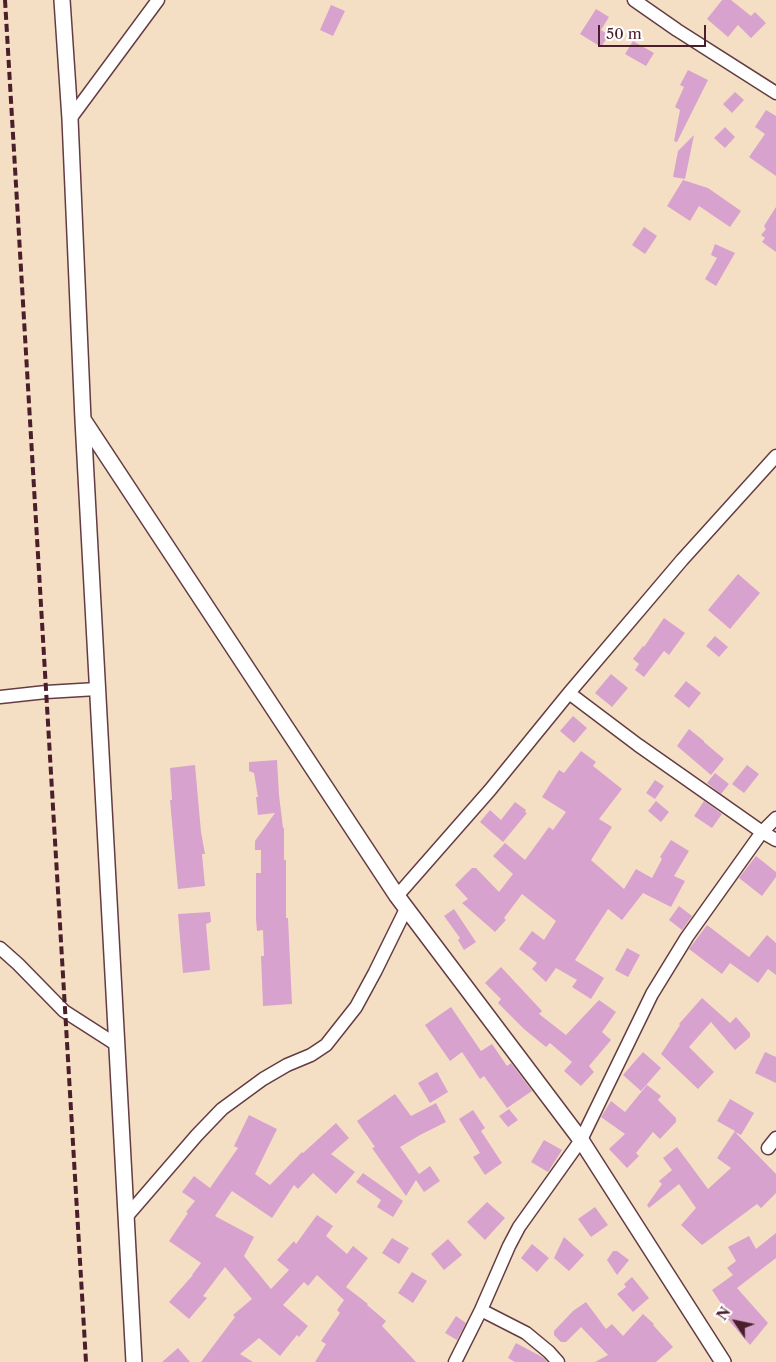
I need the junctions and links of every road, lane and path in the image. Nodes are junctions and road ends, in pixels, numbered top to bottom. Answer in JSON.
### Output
{"nodes":[{"id":1,"x":62,"y":0,"type":"edge"},
{"id":2,"x":158,"y":0,"type":"edge"},
{"id":3,"x":634,"y":0,"type":"edge"},
{"id":4,"x":776,"y":93,"type":"edge"},
{"id":5,"x":70,"y":119,"type":"junction"},
{"id":6,"x":83,"y":420,"type":"junction"},
{"id":7,"x":776,"y":456,"type":"edge"},
{"id":8,"x":97,"y":689,"type":"junction"},
{"id":9,"x":569,"y":693,"type":"junction"},
{"id":10,"x":0,"y":697,"type":"edge"},
{"id":11,"x":776,"y":818,"type":"edge"},
{"id":12,"x":762,"y":832,"type":"junction"},
{"id":13,"x":776,"y":840,"type":"edge"},
{"id":14,"x":402,"y":903,"type":"junction"},
{"id":15,"x":0,"y":948,"type":"edge"},
{"id":16,"x":116,"y":1045,"type":"junction"},
{"id":17,"x":776,"y":1138,"type":"edge"},
{"id":18,"x":581,"y":1140,"type":"junction"},
{"id":19,"x":768,"y":1148,"type":"dead end"},
{"id":20,"x":127,"y":1216,"type":"junction"},
{"id":21,"x":481,"y":1310,"type":"junction"},
{"id":22,"x":134,"y":1362,"type":"edge"},
{"id":23,"x":454,"y":1362,"type":"edge"},
{"id":24,"x":558,"y":1362,"type":"edge"},
{"id":25,"x":722,"y":1362,"type":"edge"}],
"edges":[{"from":1,"to":5,"type":"street"},
{"from":2,"to":5,"type":"street"},
{"from":3,"to":4,"type":"street"},
{"from":5,"to":6,"type":"street"},
{"from":6,"to":8,"type":"street"},
{"from":6,"to":14,"type":"street"},
{"from":7,"to":9,"type":"street"},
{"from":8,"to":10,"type":"street"},
{"from":8,"to":16,"type":"street"},
{"from":9,"to":12,"type":"street"},
{"from":9,"to":14,"type":"street"},
{"from":11,"to":12,"type":"street"},
{"from":12,"to":13,"type":"street"},
{"from":12,"to":18,"type":"street"},
{"from":14,"to":18,"type":"street"},
{"from":14,"to":20,"type":"street"},
{"from":15,"to":16,"type":"street"},
{"from":16,"to":20,"type":"street"},
{"from":17,"to":19,"type":"street"},
{"from":18,"to":21,"type":"street"},
{"from":18,"to":25,"type":"street"},
{"from":20,"to":22,"type":"street"},
{"from":21,"to":23,"type":"street"},
{"from":21,"to":24,"type":"street"}]}
